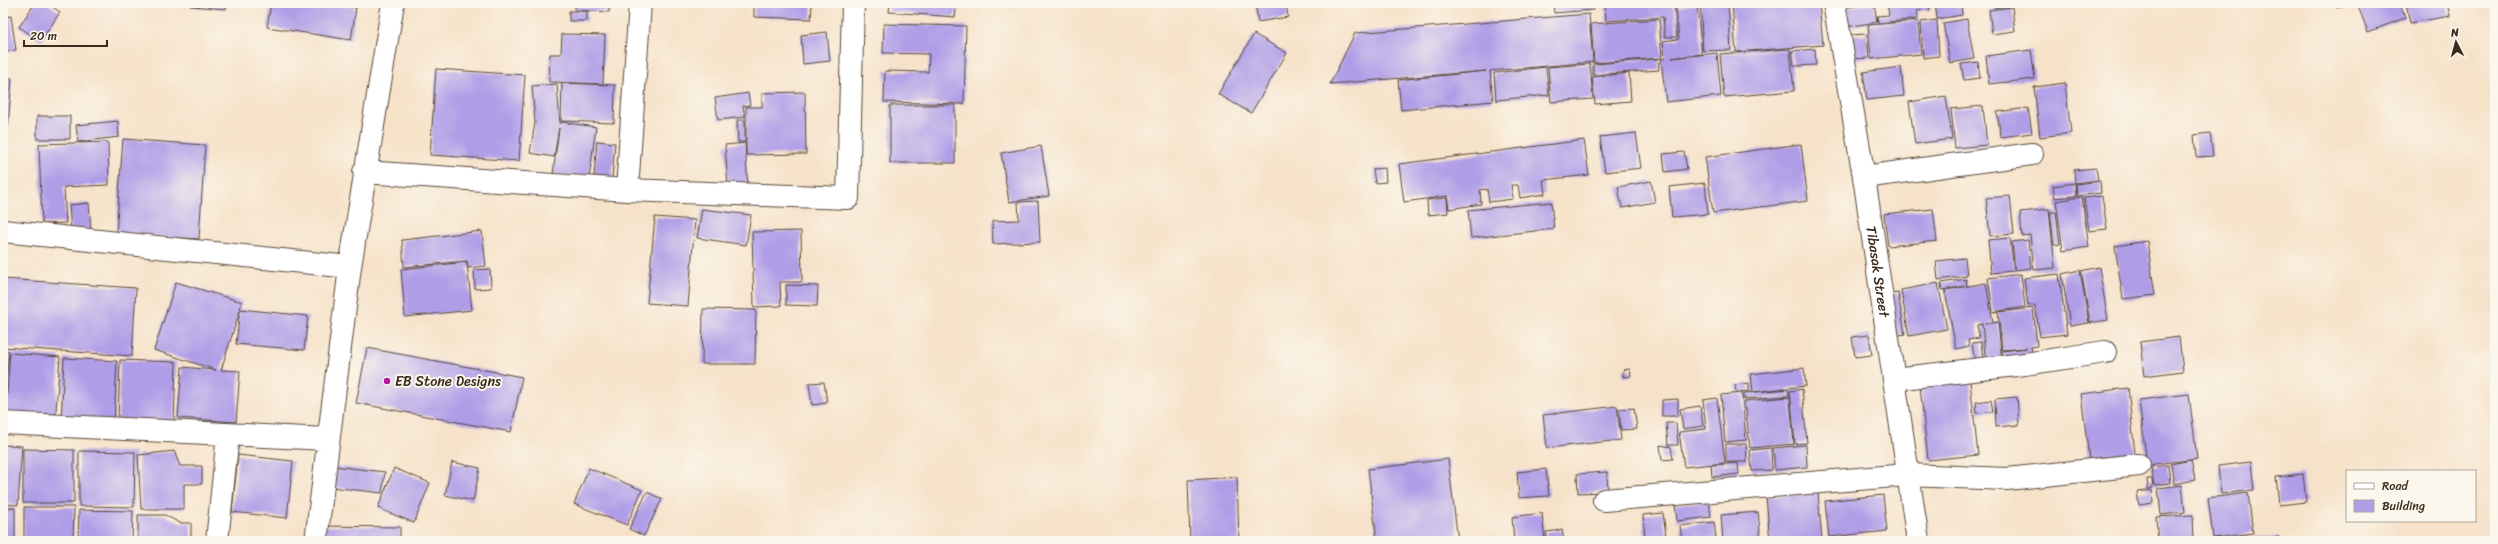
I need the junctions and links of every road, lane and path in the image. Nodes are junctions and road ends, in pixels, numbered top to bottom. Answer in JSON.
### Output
{"nodes":[{"id":1,"x":393,"y":3,"type":"edge"},
{"id":2,"x":640,"y":3,"type":"edge"},
{"id":3,"x":853,"y":3,"type":"edge"},
{"id":4,"x":1834,"y":3,"type":"edge"},
{"id":5,"x":2032,"y":154,"type":"dead end"},
{"id":6,"x":364,"y":172,"type":"junction"},
{"id":7,"x":1864,"y":177,"type":"junction"},
{"id":8,"x":627,"y":190,"type":"junction"},
{"id":9,"x":3,"y":231,"type":"edge"},
{"id":10,"x":350,"y":267,"type":"junction"},
{"id":11,"x":2105,"y":352,"type":"dead end"},
{"id":12,"x":1894,"y":379,"type":"junction"},
{"id":13,"x":3,"y":423,"type":"edge"},
{"id":14,"x":228,"y":435,"type":"junction"},
{"id":15,"x":327,"y":439,"type":"junction"},
{"id":16,"x":2139,"y":465,"type":"dead end"},
{"id":17,"x":1907,"y":474,"type":"junction"},
{"id":18,"x":1604,"y":500,"type":"dead end"},
{"id":19,"x":217,"y":541,"type":"edge"},
{"id":20,"x":316,"y":541,"type":"edge"},
{"id":21,"x":1918,"y":541,"type":"edge"}],
"edges":[{"from":1,"to":6,"type":"street"},
{"from":2,"to":8,"type":"street"},
{"from":3,"to":8,"type":"street"},
{"from":4,"to":7,"type":"street","name":"Tibasak Street"},
{"from":5,"to":7,"type":"street"},
{"from":6,"to":8,"type":"street"},
{"from":6,"to":10,"type":"street"},
{"from":7,"to":12,"type":"street","name":"Tibasak Street"},
{"from":9,"to":10,"type":"street"},
{"from":10,"to":15,"type":"street"},
{"from":11,"to":12,"type":"street"},
{"from":12,"to":17,"type":"street","name":"Tibasak Street"},
{"from":13,"to":14,"type":"street"},
{"from":14,"to":15,"type":"street"},
{"from":14,"to":19,"type":"street"},
{"from":15,"to":20,"type":"street"},
{"from":16,"to":17,"type":"street"},
{"from":17,"to":18,"type":"street"},
{"from":17,"to":21,"type":"street","name":"Tibasak Street"}]}
